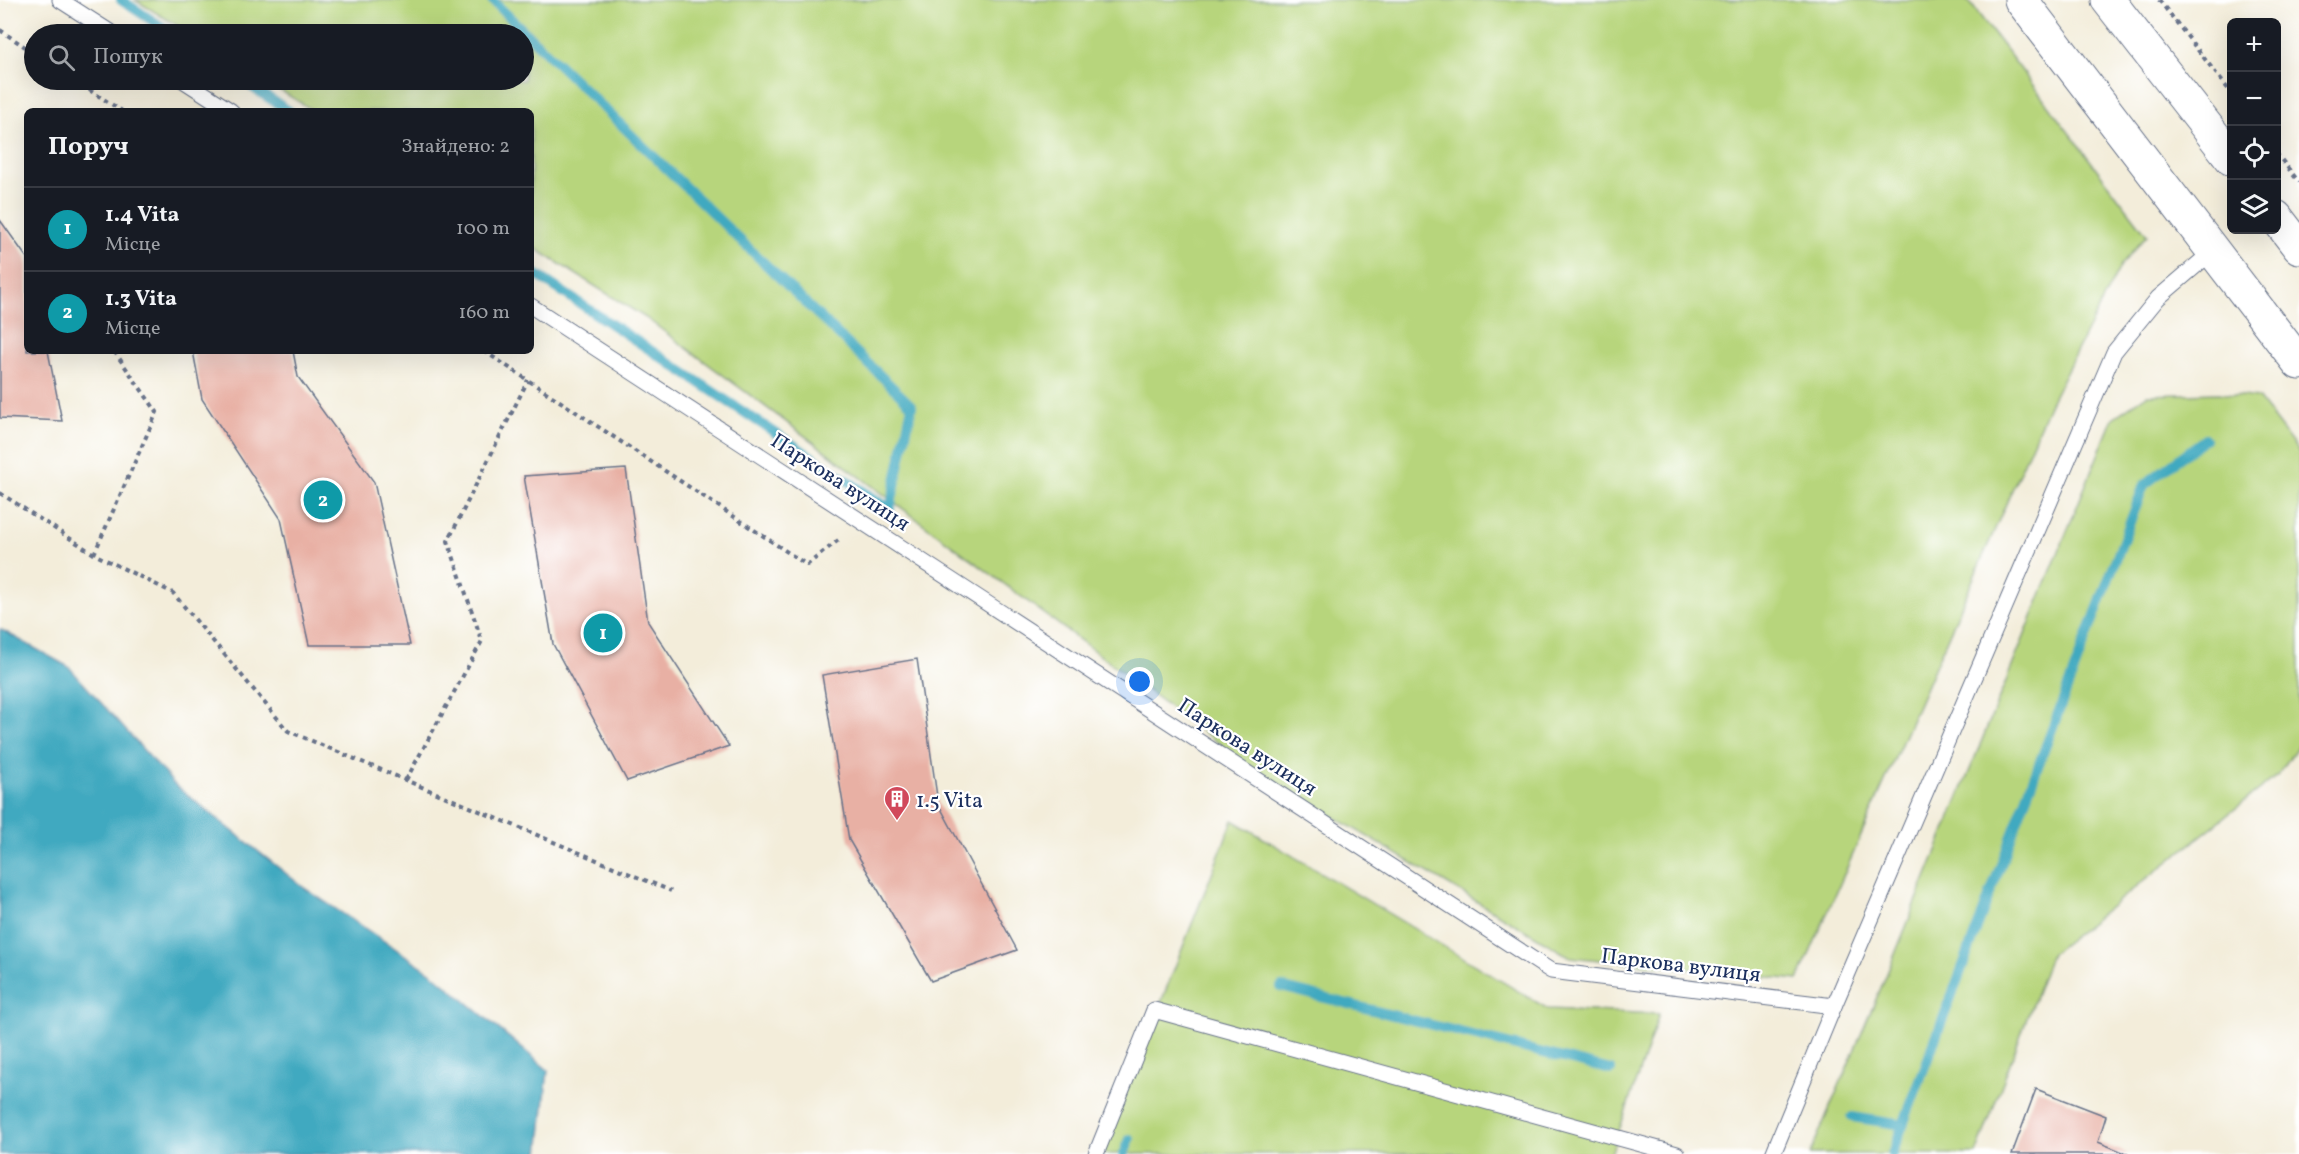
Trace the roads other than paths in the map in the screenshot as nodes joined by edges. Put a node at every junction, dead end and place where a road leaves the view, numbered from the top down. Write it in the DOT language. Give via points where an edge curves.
graph roads {
  1 [pos="60,0"];
  2 [pos="2021,0"];
  3 [pos="2108,0"];
  4 [pos="97,24"];
  5 [pos="198,90"];
  6 [pos="226,108"];
  7 [pos="2227,153"];
  8 [pos="2281,222"];
  9 [pos="2299,247"];
  10 [pos="2213,251"];
  11 [pos="534,308"];
  12 [pos="2299,363"];
  13 [pos="1834,1006"];
  14 [pos="1096,1154"];
  15 [pos="1677,1154"];
  16 [pos="1773,1154"];
  1 -- 4 [label="lane"];
  2 -- 10 [label="main road"];
  3 -- 7 [label="main road"];
  5 -- 6 [label="lane"];
  8 -- 9 [label="main road"];
  10 -- 12 [label="main road"];
  10 -- 13 [label="lane" via="2158,298 2114,352"];
  11 -- 13 [label="lane, Паркова вулиця" via="1551,970"];
  13 -- 16 [label="lane"];
  14 -- 15 [label="lane" via="1154,1010"];
}
